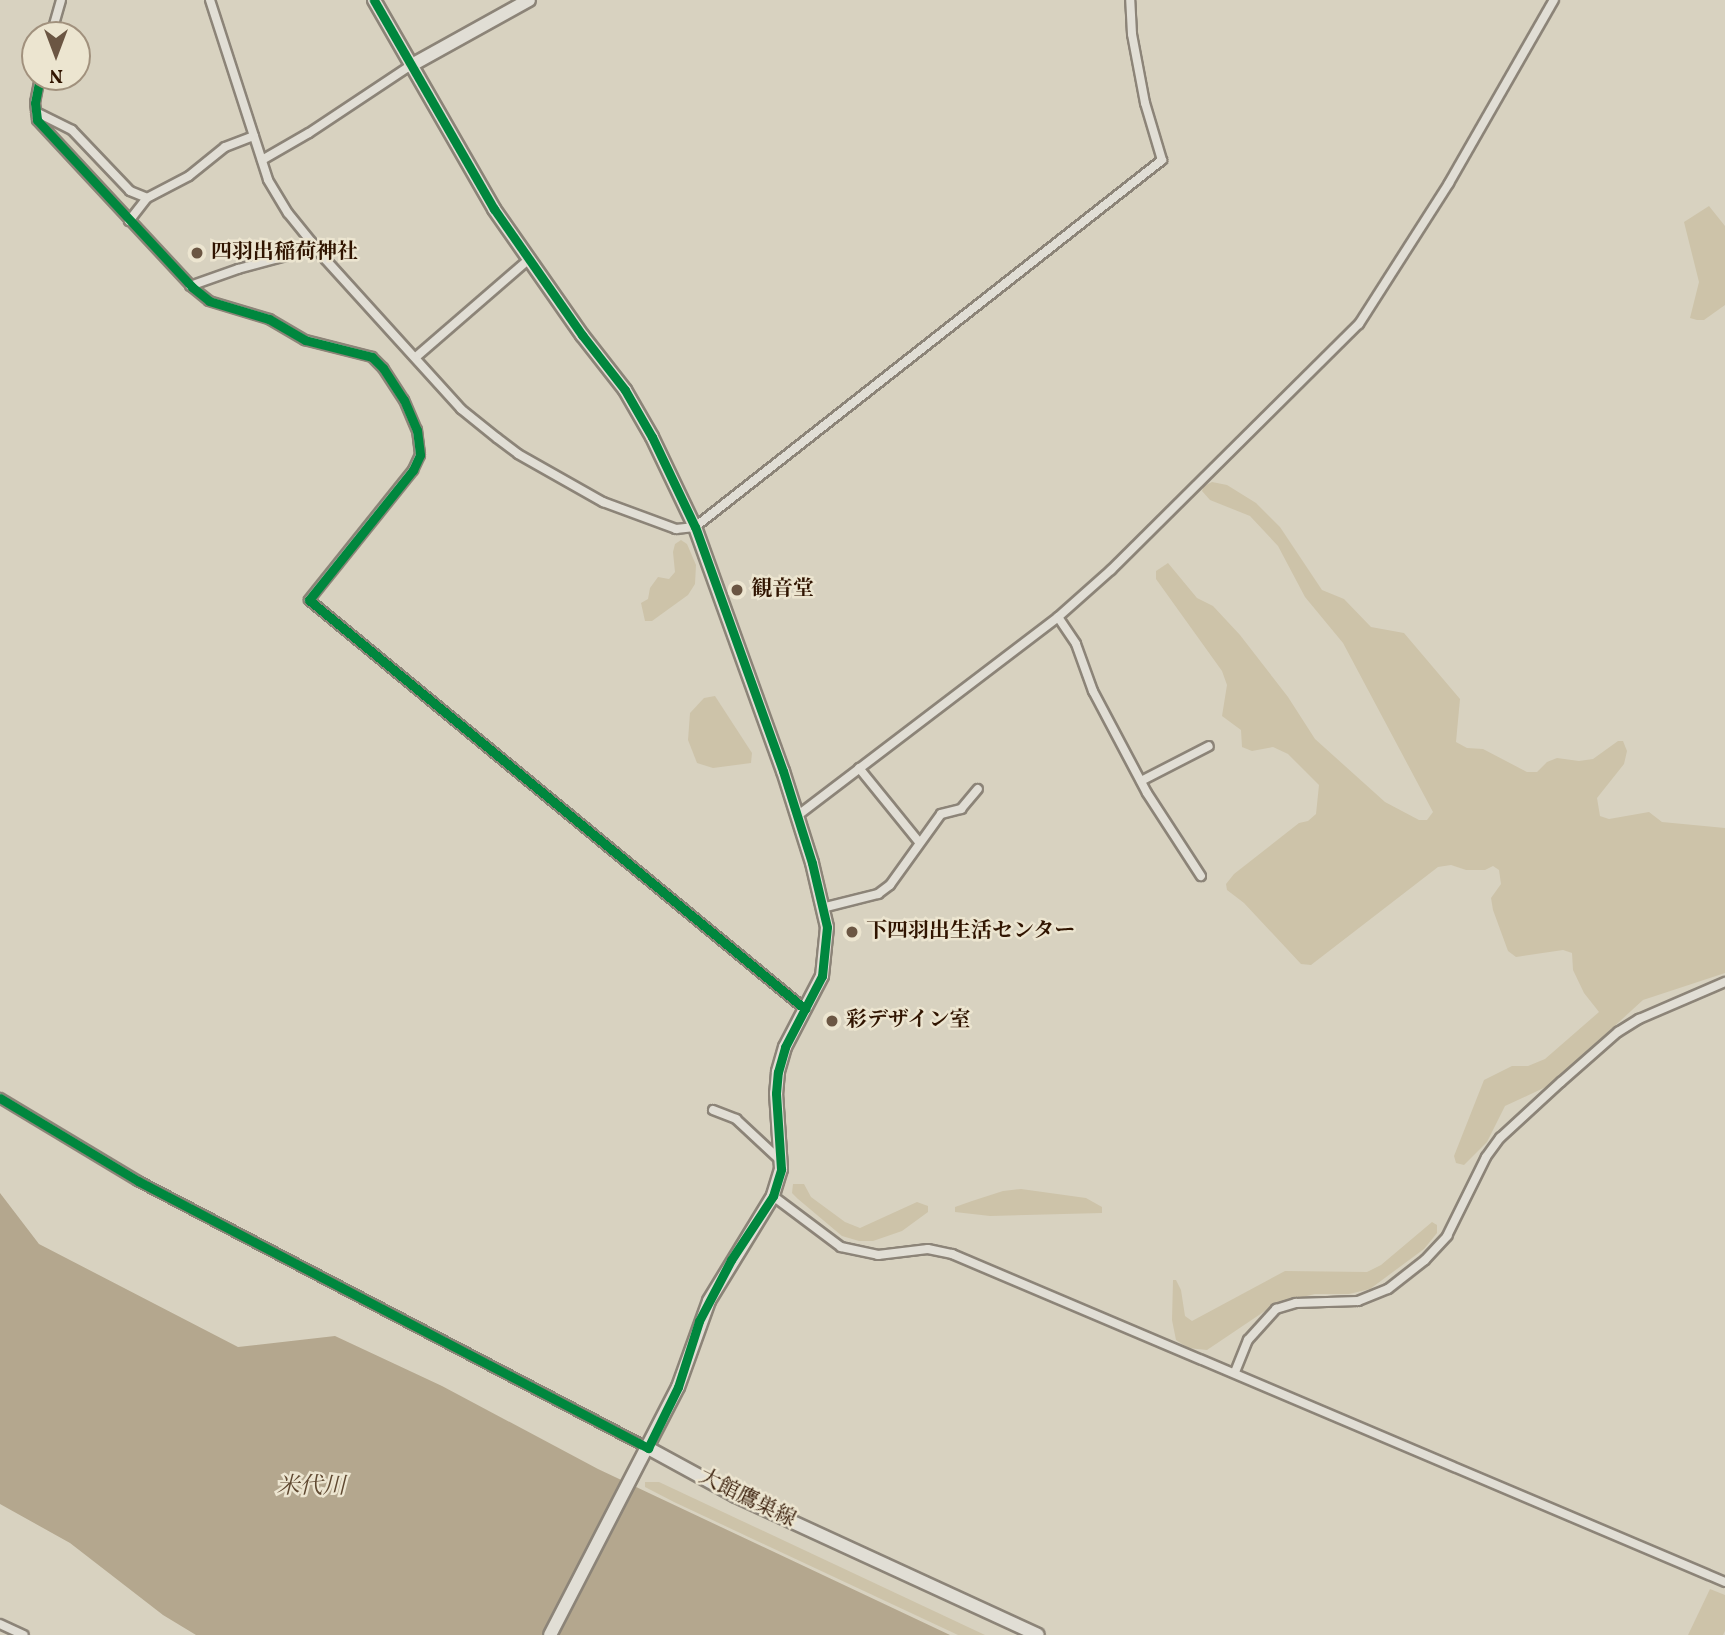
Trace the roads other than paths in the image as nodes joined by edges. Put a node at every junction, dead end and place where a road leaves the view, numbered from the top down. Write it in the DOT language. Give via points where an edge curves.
graph roads {
  1 [pos="61,0"];
  2 [pos="210,0"];
  3 [pos="374,0"];
  4 [pos="529,0"];
  5 [pos="1130,0"];
  6 [pos="1554,0"];
  7 [pos="55,21"];
  8 [pos="410,66"];
  9 [pos="38,91"];
  10 [pos="36,112"];
  11 [pos="254,136"];
  12 [pos="262,160"];
  13 [pos="147,198"];
  14 [pos="128,221"];
  15 [pos="316,248"];
  16 [pos="529,259"];
  17 [pos="190,286"];
  18 [pos="416,357"];
  19 [pos="695,527"];
  20 [pos="1058,617"];
  21 [pos="1209,746"];
  22 [pos="859,768"];
  23 [pos="1141,781"];
  24 [pos="978,789"];
  25 [pos="797,816"];
  26 [pos="919,842"];
  27 [pos="1201,876"];
  28 [pos="822,908"];
  29 [pos="1725,982"];
  30 [pos="805,1009"];
  31 [pos="0,1098"];
  32 [pos="713,1110"];
  33 [pos="781,1161"];
  34 [pos="773,1196"];
  35 [pos="1235,1373"];
  36 [pos="648,1448"];
  37 [pos="1725,1582"];
  38 [pos="0,1624"];
  39 [pos="24,1635"];
  40 [pos="550,1635"];
  41 [pos="1038,1635"];
  1 -- 7 [label="street"];
  2 -- 11 [label="street"];
  3 -- 8 [label="street"];
  4 -- 8 [label="street"];
  5 -- 19 [label="street" via="1145,103 1162,160"];
  6 -- 20 [label="street" via="1449,183 1359,324"];
  8 -- 12 [label="street"];
  8 -- 16 [label="street" via="494,209"];
  9 -- 10 [label="street"];
  10 -- 13 [label="street" via="72,130 130,191"];
  10 -- 14 [label="street" via="48,136"];
  11 -- 12 [label="street"];
  11 -- 13 [label="street" via="225,147 190,176"];
  12 -- 15 [label="street" via="268,180"];
  13 -- 14 [label="street"];
  14 -- 17 [label="street"];
  15 -- 17 [label="street"];
  15 -- 18 [label="street"];
  16 -- 18 [label="street"];
  16 -- 19 [label="street" via="625,390"];
  17 -- 30 [label="street" via="209,301 269,319 305,340 372,358 404,400 416,430 420,455 413,470 309,600"];
  18 -- 19 [label="street" via="461,409 518,454 603,502 676,529"];
  19 -- 25 [label="street"];
  20 -- 22 [label="street"];
  20 -- 23 [label="street" via="1076,644 1093,691"];
  21 -- 23 [label="street"];
  22 -- 25 [label="street"];
  22 -- 26 [label="street"];
  23 -- 27 [label="street"];
  24 -- 26 [label="street" via="961,809 940,814"];
  25 -- 28 [label="street"];
  26 -- 28 [label="street" via="890,885 878,894"];
  28 -- 30 [label="street" via="826,952 821,976"];
  29 -- 35 [label="street" via="1618,1032 1520,1119 1486,1157 1463,1209 1425,1260 1388,1289 1358,1301 1296,1303 1276,1309 1253,1333"];
  30 -- 33 [label="street" via="778,1072"];
  31 -- 36 [label="street" via="138,1181"];
  32 -- 33 [label="street" via="736,1119"];
  33 -- 34 [label="street"];
  34 -- 35 [label="street" via="841,1247 878,1255 928,1249 953,1254"];
  34 -- 36 [label="street" via="704,1311 678,1387"];
  35 -- 37 [label="street"];
  36 -- 40 [label="street"];
  36 -- 41 [label="street, 大館鷹巣線" via="736,1496"];
  38 -- 39 [label="street"];
}
